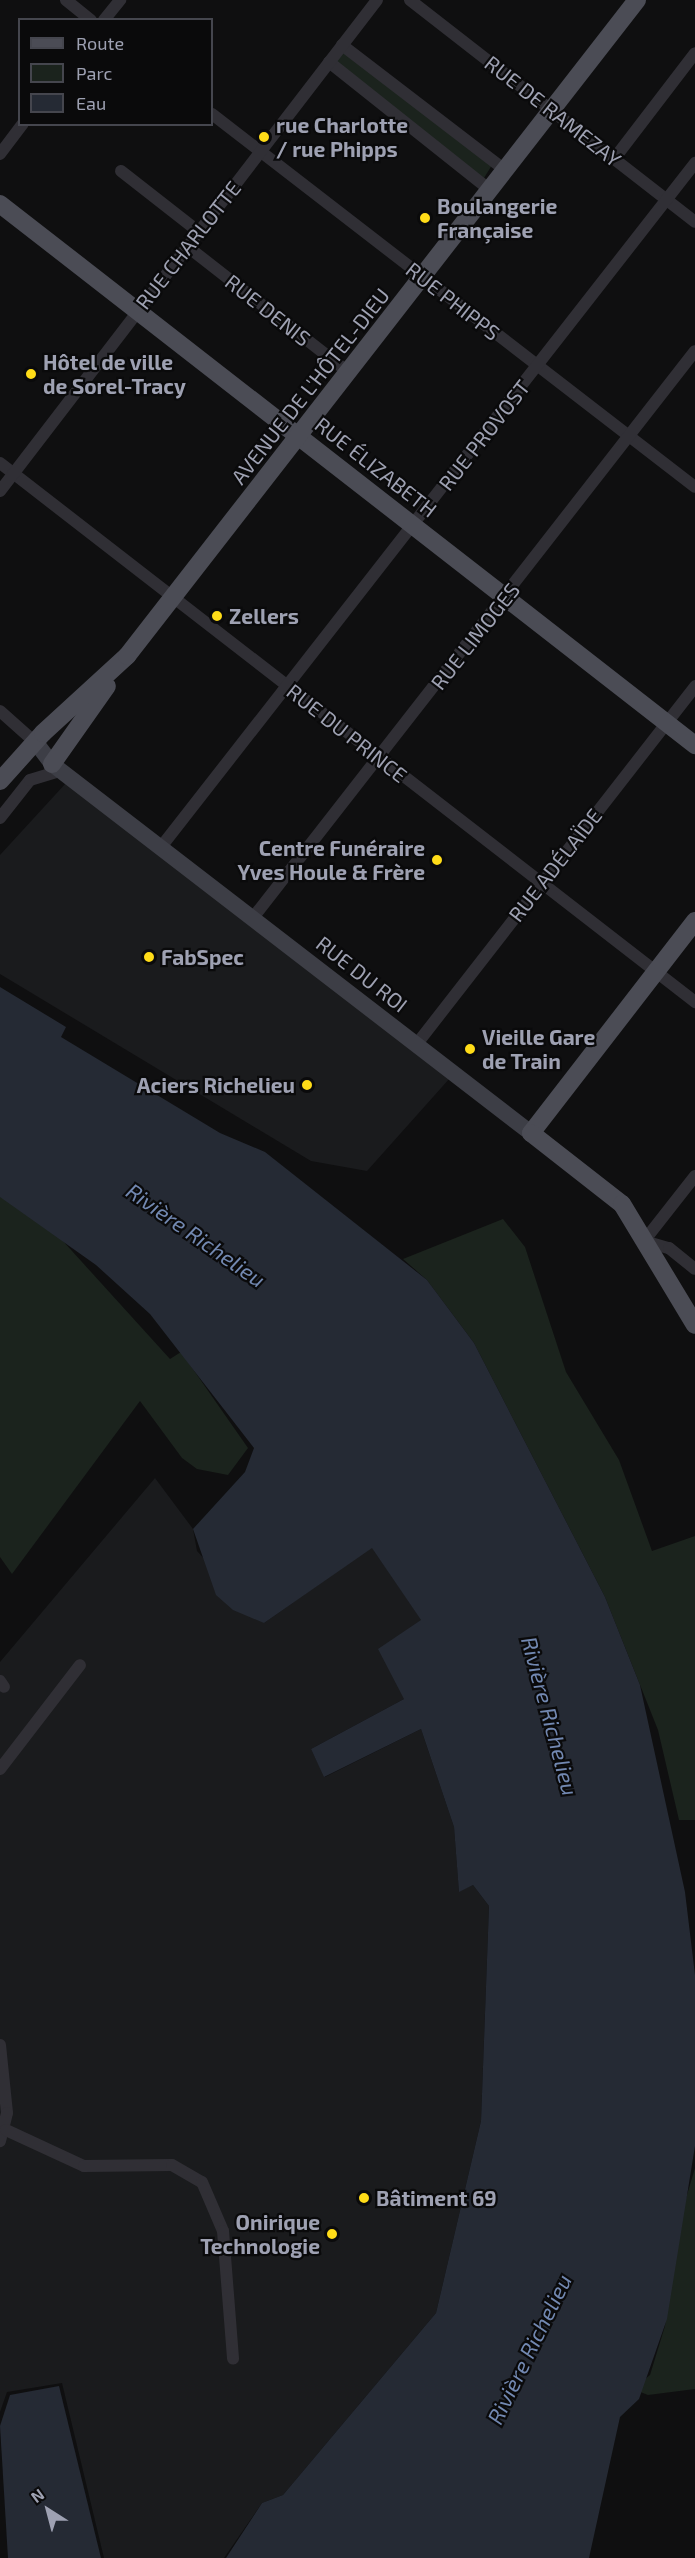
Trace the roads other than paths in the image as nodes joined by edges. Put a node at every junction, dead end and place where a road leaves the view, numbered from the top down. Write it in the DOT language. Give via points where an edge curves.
graph roads {
  1 [pos="66,0"];
  2 [pos="120,0"];
  3 [pos="377,0"];
  4 [pos="410,0"];
  5 [pos="637,0"];
  6 [pos="88,18"];
  7 [pos="106,18"];
  8 [pos="342,45"];
  9 [pos="695,53"];
  10 [pos="329,62"];
  11 [pos="552,110"];
  12 [pos="213,115"];
  13 [pos="21,126"];
  14 [pos="260,152"];
  15 [pos="0,154"];
  16 [pos="614,159"];
  17 [pos="695,163"];
  18 [pos="505,170"];
  19 [pos="121,171"];
  20 [pos="490,190"];
  21 [pos="667,200"];
  22 [pos="0,204"];
  23 [pos="695,222"];
  24 [pos="200,232"];
  25 [pos="188,247"];
  26 [pos="423,277"];
  27 [pos="138,311"];
  28 [pos="695,351"];
  29 [pos="538,366"];
  30 [pos="349,374"];
  31 [pos="629,436"];
  32 [pos="300,437"];
  33 [pos="0,463"];
  34 [pos="14,473"];
  35 [pos="695,487"];
  36 [pos="0,491"];
  37 [pos="415,525"];
  38 [pos="505,597"];
  39 [pos="172,598"];
  40 [pos="114,668"];
  41 [pos="695,686"];
  42 [pos="289,687"];
  43 [pos="0,711"];
  44 [pos="667,723"];
  45 [pos="37,744"];
  46 [pos="695,745"];
  47 [pos="380,758"];
  48 [pos="56,767"];
  49 [pos="0,781"];
  50 [pos="0,818"];
  51 [pos="161,848"];
  52 [pos="540,885"];
  53 [pos="252,919"];
  54 [pos="695,921"];
  55 [pos="656,971"];
  56 [pos="695,1002"];
  57 [pos="416,1045"];
  58 [pos="531,1133"];
  59 [pos="695,1176"];
  60 [pos="644,1241"];
  61 [pos="695,1269"];
  62 [pos="695,1325"];
  63 [pos="80,1665"];
  64 [pos="0,1769"];
  65 [pos="0,2045"];
  66 [pos="3,2136"];
  67 [pos="233,2359"];
  1 -- 6 [label="street"];
  2 -- 7 [label="street"];
  3 -- 8 [label="street, RUE CHARLOTTE"];
  4 -- 11 [label="street, RUE DE RAMEZAY"];
  5 -- 11 [label="main road, AVENUE DE L'HÔTEL-DIEU"];
  8 -- 10 [label="street, RUE CHARLOTTE"];
  8 -- 18 [label="street"];
  9 -- 16 [label="street"];
  10 -- 14 [label="street, RUE CHARLOTTE"];
  10 -- 20 [label="street"];
  11 -- 16 [label="street, RUE DE RAMEZAY"];
  11 -- 18 [label="main road, AVENUE DE L'HÔTEL-DIEU"];
  12 -- 14 [label="street, RUE PHIPPS"];
  13 -- 15 [label="street"];
  14 -- 24 [label="street, RUE CHARLOTTE"];
  14 -- 26 [label="street, RUE PHIPPS"];
  16 -- 21 [label="street, RUE DE RAMEZAY"];
  17 -- 21 [label="street, RUE PROVOST"];
  18 -- 20 [label="main road, AVENUE DE L'HÔTEL-DIEU"];
  19 -- 24 [label="street"];
  20 -- 26 [label="main road, AVENUE DE L'HÔTEL-DIEU"];
  21 -- 23 [label="street, RUE DE RAMEZAY"];
  21 -- 29 [label="street, RUE PROVOST"];
  22 -- 27 [label="main road, RUE ÉLIZABETH"];
  24 -- 25 [label="street, RUE CHARLOTTE"];
  25 -- 27 [label="street, RUE CHARLOTTE"];
  25 -- 30 [label="street, RUE DENIS"];
  26 -- 29 [label="street, RUE PHIPPS"];
  26 -- 30 [label="main road, AVENUE DE L'HÔTEL-DIEU"];
  27 -- 32 [label="main road, RUE ÉLIZABETH"];
  27 -- 34 [label="street, RUE CHARLOTTE"];
  28 -- 31 [label="street, RUE LIMOGES"];
  29 -- 31 [label="street, RUE PHIPPS"];
  29 -- 37 [label="street, RUE PROVOST"];
  30 -- 32 [label="main road, AVENUE DE L'HÔTEL-DIEU"];
  31 -- 35 [label="street, RUE PHIPPS"];
  31 -- 38 [label="street, RUE LIMOGES"];
  32 -- 37 [label="main road, RUE ÉLIZABETH"];
  32 -- 39 [label="main road, AVENUE DE L'HÔTEL-DIEU"];
  33 -- 34 [label="street, RUE DU PRINCE"];
  34 -- 36 [label="street, RUE CHARLOTTE"];
  34 -- 39 [label="street, RUE DU PRINCE"];
  37 -- 38 [label="main road, RUE ÉLIZABETH"];
  37 -- 42 [label="street, RUE PROVOST"];
  38 -- 44 [label="main road, RUE ÉLIZABETH"];
  38 -- 47 [label="street, RUE LIMOGES"];
  39 -- 40 [label="main road, AVENUE DE L'HÔTEL-DIEU"];
  39 -- 42 [label="street, RUE DU PRINCE"];
  40 -- 45 [label="main road, AVENUE DE L'HÔTEL-DIEU"];
  40 -- 48 [label="main road"];
  41 -- 44 [label="street, RUE ADÉLAÏDE"];
  42 -- 47 [label="street, RUE DU PRINCE"];
  42 -- 51 [label="street, RUE PROVOST"];
  43 -- 45 [label="street, RUE DU ROI"];
  44 -- 46 [label="main road, RUE ÉLIZABETH"];
  44 -- 52 [label="street, RUE ADÉLAÏDE"];
  45 -- 48 [label="main road, RUE DU ROI"];
  45 -- 49 [label="main road, AVENUE DE L'HÔTEL-DIEU"];
  47 -- 52 [label="street, RUE DU PRINCE"];
  47 -- 53 [label="street, RUE LIMOGES"];
  48 -- 50 [label="street" via="30,780"];
  48 -- 51 [label="main road, RUE DU ROI"];
  51 -- 53 [label="main road, RUE DU ROI"];
  52 -- 55 [label="street, RUE DU PRINCE"];
  52 -- 57 [label="street, RUE ADÉLAÏDE"];
  53 -- 57 [label="main road, RUE DU ROI"];
  54 -- 55 [label="main road"];
  55 -- 56 [label="street, RUE DU PRINCE"];
  55 -- 58 [label="main road"];
  57 -- 58 [label="main road, RUE DU ROI"];
  58 -- 60 [label="main road, RUE DU ROI" via="622,1204"];
  59 -- 60 [label="street"];
  60 -- 61 [label="street" via="669,1248"];
  60 -- 62 [label="main road, RUE DU ROI"];
  63 -- 64 [label="street"];
  65 -- 66 [label="street"];
  66 -- 67 [label="street" via="84,2166 172,2165 202,2182 223,2231"];
}
